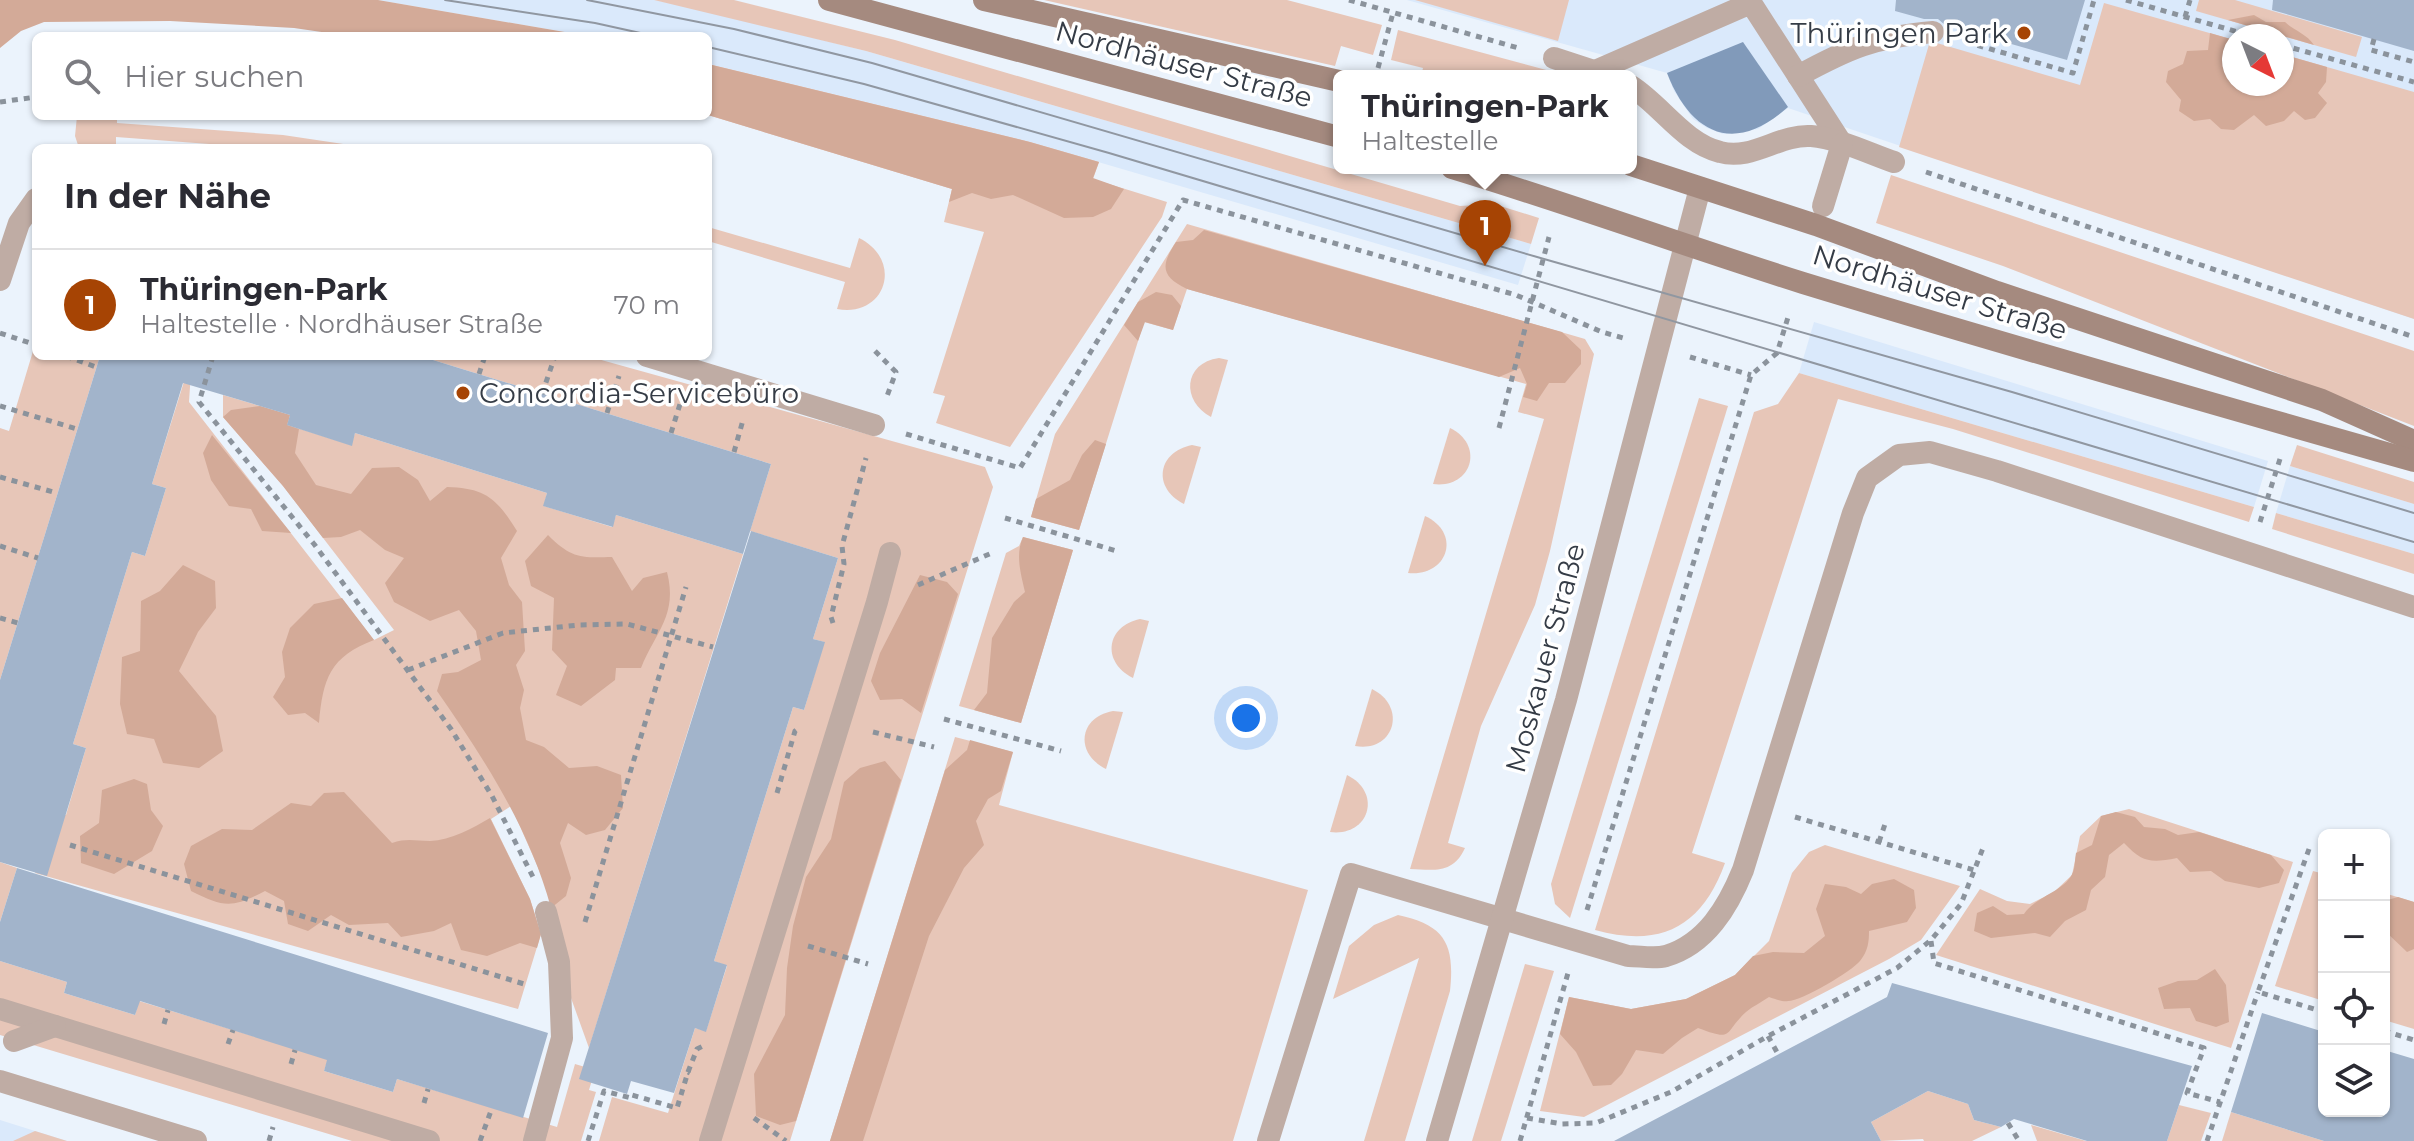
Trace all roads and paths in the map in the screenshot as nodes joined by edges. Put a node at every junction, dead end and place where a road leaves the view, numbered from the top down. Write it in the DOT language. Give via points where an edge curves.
graph roads {
  1 [pos="829,0"];
  2 [pos="984,0"];
  3 [pos="1349,0"];
  4 [pos="2094,0"];
  5 [pos="2126,0"];
  6 [pos="2190,0"];
  7 [pos="1393,13"];
  8 [pos="2185,17"];
  9 [pos="2222,27"];
  10 [pos="1933,32"];
  11 [pos="2374,39"];
  12 [pos="2294,48"];
  13 [pos="1554,58"];
  14 [pos="2414,62"];
  15 [pos="1378,68"];
  16 [pos="1588,70"];
  17 [pos="1608,70"];
  18 [pos="1798,76"];
  19 [pos="1333,80"];
  20 [pos="2414,82"];
  21 [pos="1637,90"];
  22 [pos="32,98"];
  23 [pos="0,102"];
  24 [pos="1333,135"];
  25 [pos="1842,144"];
  26 [pos="1894,162"];
  27 [pos="1637,167"];
  28 [pos="1471,174"];
  29 [pos="1700,188"];
  30 [pos="32,205"];
  31 [pos="1823,206"];
  32 [pos="1549,237"];
  33 [pos="1686,243"];
  34 [pos="0,280"];
  35 [pos="1533,301"];
  36 [pos="1792,305"];
  37 [pos="0,333"];
  38 [pos="2414,337"];
  39 [pos="32,344"];
  40 [pos="875,351"];
  41 [pos="77,360"];
  42 [pos="212,360"];
  43 [pos="484,360"];
  44 [pos="554,360"];
  45 [pos="660,360"];
  46 [pos="96,367"];
  47 [pos="621,370"];
  48 [pos="479,374"];
  49 [pos="542,394"];
  50 [pos="0,406"];
  51 [pos="607,413"];
  52 [pos="874,425"];
  53 [pos="1499,428"];
  54 [pos="77,429"];
  55 [pos="2414,441"];
  56 [pos="2271,452"];
  57 [pos="2414,461"];
  58 [pos="0,477"];
  59 [pos="57,493"];
  60 [pos="1005,518"];
  61 [pos="0,546"];
  62 [pos="1120,552"];
  63 [pos="890,553"];
  64 [pos="2250,555"];
  65 [pos="38,558"];
  66 [pos="686,587"];
  67 [pos="2414,607"];
  68 [pos="0,618"];
  69 [pos="18,623"];
  70 [pos="671,637"];
  71 [pos="713,647"];
  72 [pos="408,670"];
  73 [pos="944,719"];
  74 [pos="1061,751"];
  75 [pos="1762,807"];
  76 [pos="1886,821"];
  77 [pos="1879,842"];
  78 [pos="70,845"];
  79 [pos="1983,848"];
  80 [pos="2309,849"];
  81 [pos="1974,870"];
  82 [pos="546,912"];
  83 [pos="1501,920"];
  84 [pos="772,935"];
  85 [pos="581,936"];
  86 [pos="1931,940"];
  87 [pos="1577,941"];
  88 [pos="868,964"];
  89 [pos="2258,992"];
  90 [pos="563,996"];
  91 [pos="0,1009"];
  92 [pos="2318,1010"];
  93 [pos="55,1026"];
  94 [pos="2390,1033"];
  95 [pos="1768,1036"];
  96 [pos="2414,1040"];
  97 [pos="14,1041"];
  98 [pos="1778,1054"];
  99 [pos="0,1081"];
  100 [pos="724,1096"];
  101 [pos="2220,1102"];
  102 [pos="492,1108"];
  103 [pos="1527,1118"];
  104 [pos="2008,1123"];
  105 [pos="196,1141"];
  106 [pos="429,1141"];
  107 [pos="480,1141"];
  108 [pos="534,1141"];
  109 [pos="588,1141"];
  110 [pos="710,1141"];
  111 [pos="1268,1141"];
  112 [pos="1437,1141"];
  113 [pos="1520,1141"];
  114 [pos="2019,1141"];
  115 [pos="2207,1141"];
  1 -- 24 [label="main road, Nordhäuser Straße"];
  2 -- 19 [label="main road, Nordhäuser Straße"];
  3 -- 7 [label="path"];
  4 -- 10 [label="path" via="2073,73"];
  5 -- 8 [label="path"];
  6 -- 8 [label="path"];
  7 -- 13 [label="path"];
  7 -- 15 [label="path"];
  8 -- 9 [label="path"];
  10 -- 18 [label="street" via="1891,36 1842,52"];
  11 -- 14 [label="path" via="2371,50"];
  12 -- 20 [label="path"];
  13 -- 16 [label="street"];
  17 -- 18 [label="street" via="1751,3"];
  18 -- 25 [label="street"];
  21 -- 25 [label="street" via="1687,135 1722,153 1742,154 1810,136"];
  22 -- 23 [label="path"];
  25 -- 26 [label="street"];
  25 -- 31 [label="street"];
  26 -- 38 [label="path"];
  27 -- 29 [label="main road, Nordhäuser Straße"];
  28 -- 33 [label="main road, Nordhäuser Straße"];
  29 -- 33 [label="street, Moskauer Straße"];
  29 -- 55 [label="main road, Nordhäuser Straße" via="2322,400"];
  30 -- 34 [label="street" via="19,223"];
  32 -- 35 [label="path"];
  33 -- 57 [label="main road, Nordhäuser Straße" via="1995,341"];
  33 -- 83 [label="street, Moskauer Straße" via="1570,685"];
  35 -- 52 [label="path" via="1183,200 1020,468"];
  35 -- 53 [label="path"];
  36 -- 87 [label="path" via="1777,353 1751,375"];
  37 -- 39 [label="path"];
  40 -- 52 [label="path" via="896,372"];
  41 -- 46 [label="path"];
  42 -- 72 [label="path" via="199,402"];
  43 -- 48 [label="path"];
  44 -- 49 [label="path"];
  45 -- 52 [label="street"];
  47 -- 51 [label="path"];
  50 -- 54 [label="path"];
  56 -- 64 [label="path" via="2282,456"];
  58 -- 59 [label="path"];
  60 -- 62 [label="path"];
  61 -- 65 [label="path"];
  63 -- 84 [label="street"];
  64 -- 67 [label="street"];
  64 -- 75 [label="street" via="1997,471 1930,452 1899,455 1867,478 1853,513"];
  66 -- 70 [label="path"];
  68 -- 69 [label="path"];
  70 -- 71 [label="path"];
  70 -- 72 [label="path" via="627,624 503,633"];
  70 -- 85 [label="path"];
  72 -- 82 [label="path" via="492,796"];
  73 -- 74 [label="path"];
  75 -- 77 [label="path"];
  75 -- 87 [label="street" via="1732,897 1714,924 1690,945 1663,957 1628,956"];
  76 -- 77 [label="path"];
  77 -- 81 [label="path"];
  78 -- 90 [label="path"];
  79 -- 81 [label="path"];
  80 -- 89 [label="path"];
  81 -- 86 [label="path" via="1961,904"];
  82 -- 90 [label="street"];
  83 -- 87 [label="street"];
  83 -- 111 [label="street" via="1351,874"];
  83 -- 112 [label="street, Moskauer Straße"];
  84 -- 88 [label="path"];
  84 -- 100 [label="street"];
  86 -- 95 [label="path" via="1897,968"];
  86 -- 101 [label="path" via="1934,963 2204,1048 2187,1093"];
  87 -- 103 [label="path"];
  89 -- 92 [label="path"];
  89 -- 101 [label="path"];
  90 -- 108 [label="street" via="562,1038"];
  91 -- 93 [label="street"];
  93 -- 97 [label="street"];
  93 -- 106 [label="street"];
  94 -- 96 [label="path"];
  95 -- 98 [label="path"];
  95 -- 103 [label="path" via="1671,1092 1596,1123"];
  99 -- 105 [label="street"];
  100 -- 109 [label="path" via="688,1072 677,1108 604,1091"];
  100 -- 110 [label="street"];
  101 -- 115 [label="path"];
  102 -- 107 [label="path"];
  103 -- 113 [label="path"];
  104 -- 114 [label="path"];
}
